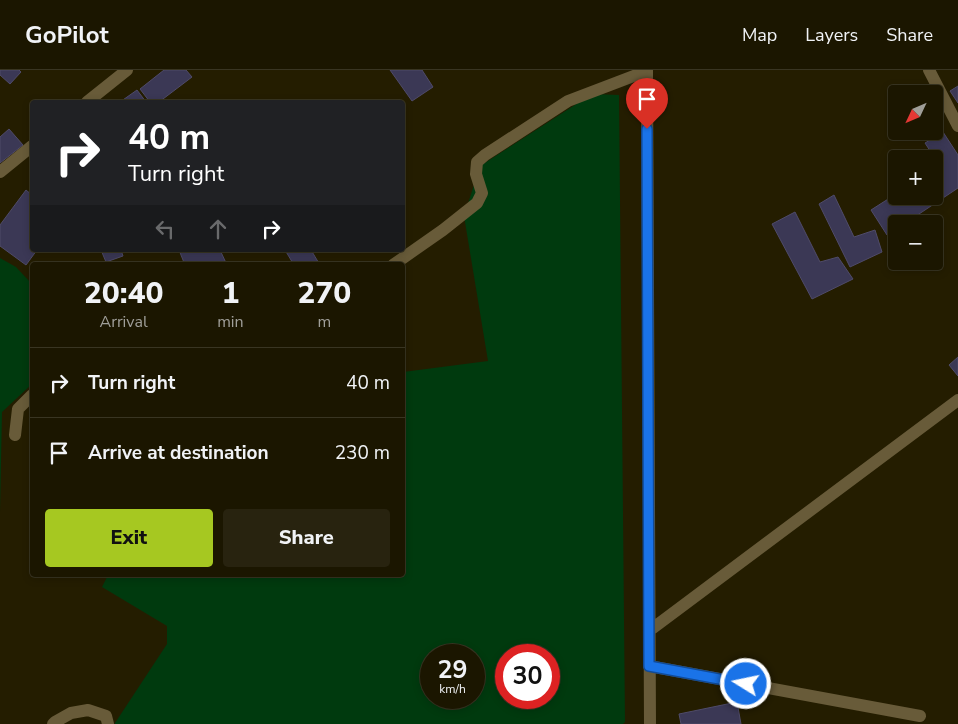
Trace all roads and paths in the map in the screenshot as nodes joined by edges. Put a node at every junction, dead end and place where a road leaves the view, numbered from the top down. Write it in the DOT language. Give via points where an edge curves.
graph roads {
  1 [pos="647,70"];
  2 [pos="929,70"];
  3 [pos="125,71"];
  4 [pos="89,100"];
  5 [pos="958,126"];
  6 [pos="30,148"];
  7 [pos="0,172"];
  8 [pos="397,262"];
  9 [pos="30,397"];
  10 [pos="958,400"];
  11 [pos="14,435"];
  12 [pos="649,631"];
  13 [pos="649,666"];
  14 [pos="920,716"];
  15 [pos="53,724"];
  16 [pos="108,724"];
  17 [pos="650,724"];
  1 -- 8 [label="street" via="568,101 485,155 477,162 476,174 482,193 476,203"];
  1 -- 12 [label="street"];
  2 -- 5 [label="street"];
  3 -- 4 [label="street"];
  6 -- 7 [label="street"];
  9 -- 11 [label="street" via="18,409"];
  10 -- 12 [label="street"];
  12 -- 13 [label="street"];
  13 -- 14 [label="street"];
  13 -- 17 [label="street"];
  15 -- 16 [label="street" via="71,713 88,710 106,716"];
}
